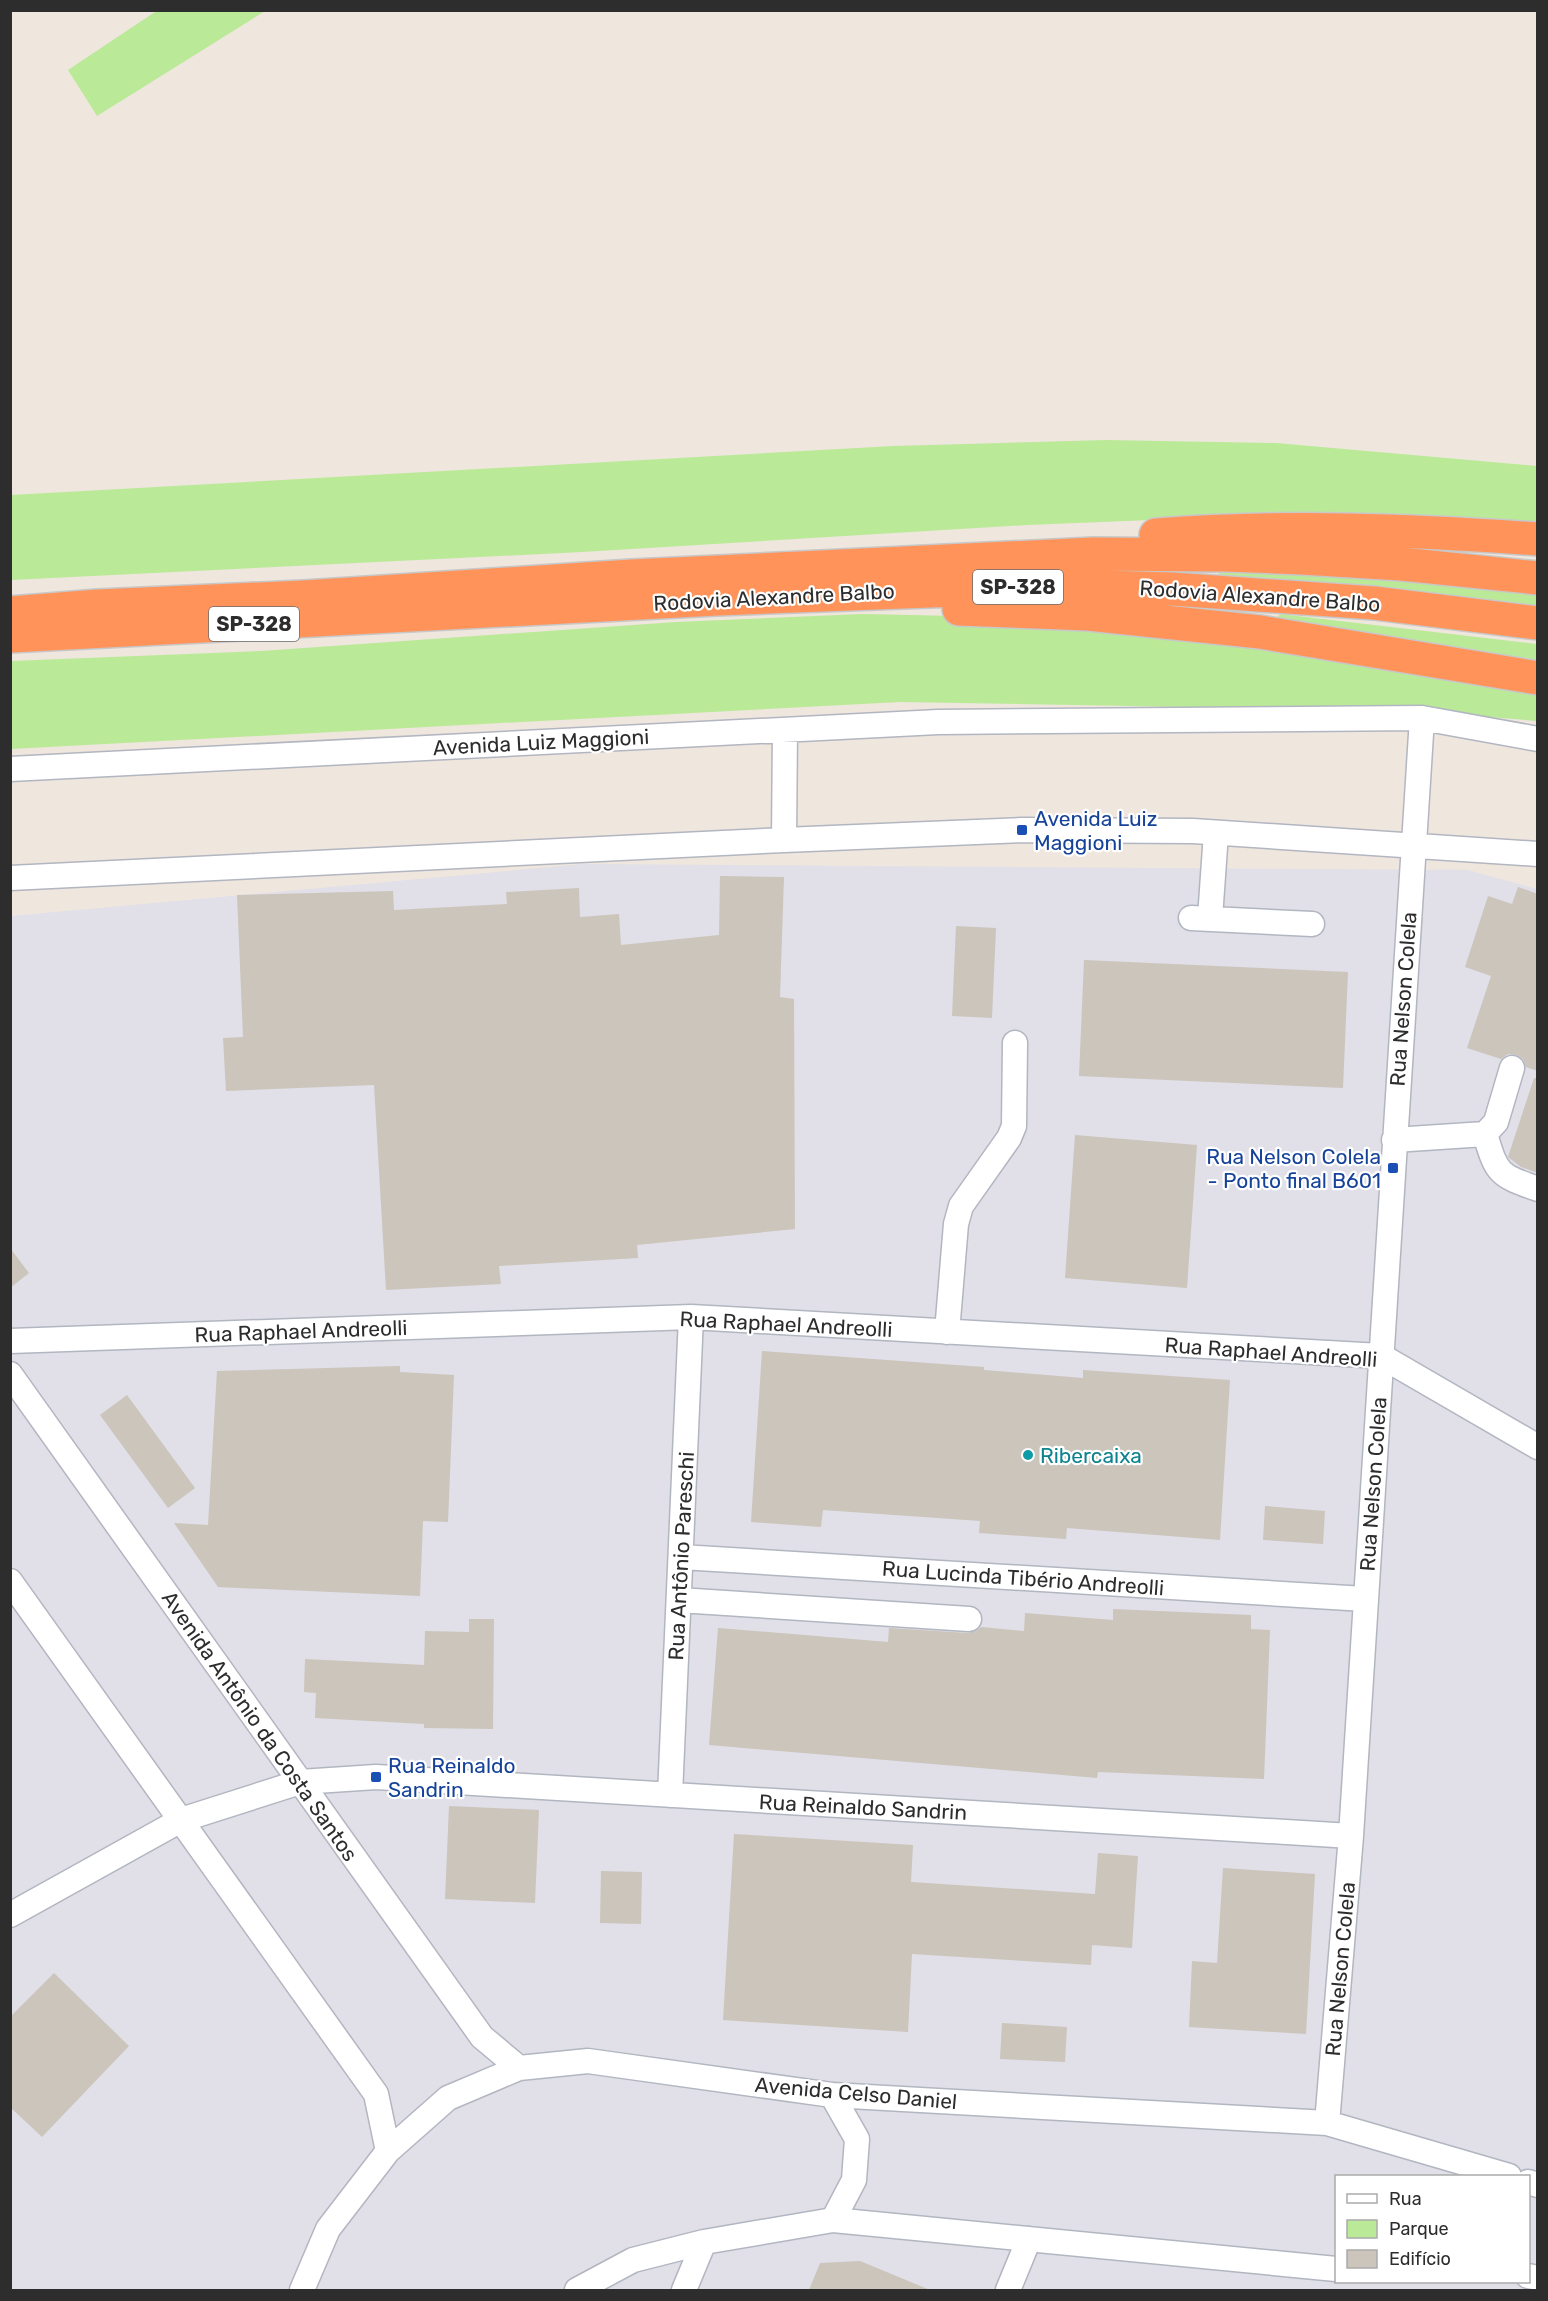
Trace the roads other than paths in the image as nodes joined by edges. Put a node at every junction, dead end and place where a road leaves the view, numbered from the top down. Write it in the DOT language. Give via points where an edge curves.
graph roads {
  1 [pos="1538,539"];
  2 [pos="816,566"];
  3 [pos="1538,578"];
  4 [pos="717,599"];
  5 [pos="10,602"];
  6 [pos="98,606"];
  7 [pos="497,611"];
  8 [pos="10,613"];
  9 [pos="1538,623"];
  10 [pos="10,636"];
  11 [pos="10,655"];
  12 [pos="1538,678"];
  13 [pos="1422,718"];
  14 [pos="785,730"];
  15 [pos="1538,739"];
  16 [pos="10,769"];
  17 [pos="1216,833"];
  18 [pos="784,840"];
  19 [pos="1413,845"];
  20 [pos="1538,854"];
  21 [pos="10,878"];
  22 [pos="1312,924"];
  23 [pos="1016,1043"];
  24 [pos="1512,1068"];
  25 [pos="1485,1134"];
  26 [pos="1394,1140"];
  27 [pos="1538,1189"];
  28 [pos="692,1317"];
  29 [pos="947,1332"];
  30 [pos="10,1341"];
  31 [pos="1381,1356"];
  32 [pos="10,1374"];
  33 [pos="1538,1447"];
  34 [pos="681,1557"];
  35 [pos="10,1581"];
  36 [pos="1365,1599"];
  37 [pos="679,1600"];
  38 [pos="969,1619"];
  39 [pos="300,1782"];
  40 [pos="670,1795"];
  41 [pos="181,1820"];
  42 [pos="1351,1836"];
  43 [pos="10,1916"];
  44 [pos="519,2068"];
  45 [pos="832,2095"];
  46 [pos="1328,2123"];
  47 [pos="387,2151"];
  48 [pos="1506,2175"];
  49 [pos="833,2220"];
  50 [pos="1029,2239"];
  51 [pos="704,2242"];
  52 [pos="1335,2269"];
  53 [pos="302,2290"];
  54 [pos="577,2290"];
  55 [pos="684,2290"];
  56 [pos="1008,2290"];
  1 -- 2 [label="highway" via="1369,529 1199,531"];
  2 -- 3 [label="highway, Rodovia Alexandre Balbo / SP-328" via="1093,554 1225,555 1401,564"];
  2 -- 6 [label="highway, Rodovia Alexandre Balbo / SP-328"];
  4 -- 7 [label="highway, Rodovia Alexandre Balbo / SP-328"];
  4 -- 9 [label="highway, Rodovia Alexandre Balbo / SP-328" via="1067,586 1172,589 1374,603"];
  4 -- 12 [label="highway" via="1088,614 1260,632"];
  5 -- 6 [label="highway"];
  6 -- 8 [label="highway, Rodovia Alexandre Balbo / SP-328"];
  7 -- 10 [label="highway, Rodovia Alexandre Balbo / SP-328"];
  7 -- 11 [label="highway" via="316,632"];
  13 -- 14 [label="street, Avenida Luiz Maggioni" via="938,722"];
  13 -- 15 [label="street, Avenida Luiz Maggioni"];
  13 -- 19 [label="street, Rua Nelson Colela"];
  14 -- 16 [label="street, Avenida Luiz Maggioni"];
  14 -- 18 [label="street"];
  17 -- 18 [label="street" via="1022,830"];
  17 -- 19 [label="street"];
  17 -- 22 [label="street" via="1200,918"];
  18 -- 21 [label="street"];
  19 -- 20 [label="street"];
  19 -- 26 [label="street, Rua Nelson Colela"];
  23 -- 29 [label="street" via="1014,1126 961,1206"];
  24 -- 25 [label="street" via="1496,1122"];
  25 -- 26 [label="street"];
  25 -- 27 [label="street" via="1492,1159 1506,1178"];
  26 -- 31 [label="street, Rua Nelson Colela"];
  28 -- 29 [label="street, Rua Raphael Andreolli"];
  28 -- 30 [label="street, Rua Raphael Andreolli"];
  28 -- 34 [label="street, Rua Antônio Pareschi"];
  29 -- 31 [label="street, Rua Raphael Andreolli"];
  31 -- 33 [label="street, Rua Raphael Andreolli"];
  31 -- 36 [label="street, Rua Nelson Colela"];
  32 -- 39 [label="street, Avenida Antônio da Costa Santos"];
  34 -- 36 [label="street, Rua Lucinda Tibério Andreolli"];
  34 -- 37 [label="street, Rua Antônio Pareschi"];
  35 -- 41 [label="street"];
  36 -- 42 [label="street, Rua Nelson Colela"];
  37 -- 38 [label="street"];
  37 -- 40 [label="street, Rua Antônio Pareschi"];
  39 -- 40 [label="street, Rua Reinaldo Sandrin" via="375,1777"];
  39 -- 41 [label="street, Rua Reinaldo Sandrin"];
  39 -- 44 [label="street, Avenida Antônio da Costa Santos" via="482,2037"];
  40 -- 42 [label="street, Rua Reinaldo Sandrin"];
  41 -- 43 [label="street, Rua Reinaldo Sandrin"];
  41 -- 47 [label="street" via="376,2094"];
  42 -- 46 [label="street, Rua Nelson Colela"];
  44 -- 45 [label="street, Avenida Celso Daniel" via="588,2061"];
  44 -- 47 [label="street, Avenida Celso Daniel" via="448,2098"];
  45 -- 46 [label="street, Avenida Celso Daniel"];
  45 -- 49 [label="street" via="857,2139 854,2180"];
  46 -- 48 [label="street, Avenida Celso Daniel"];
  47 -- 53 [label="street, Avenida Celso Daniel" via="328,2229"];
  49 -- 50 [label="street"];
  49 -- 51 [label="street"];
  50 -- 52 [label="street"];
  50 -- 56 [label="street"];
  51 -- 54 [label="street" via="633,2260"];
  51 -- 55 [label="street"];
}
